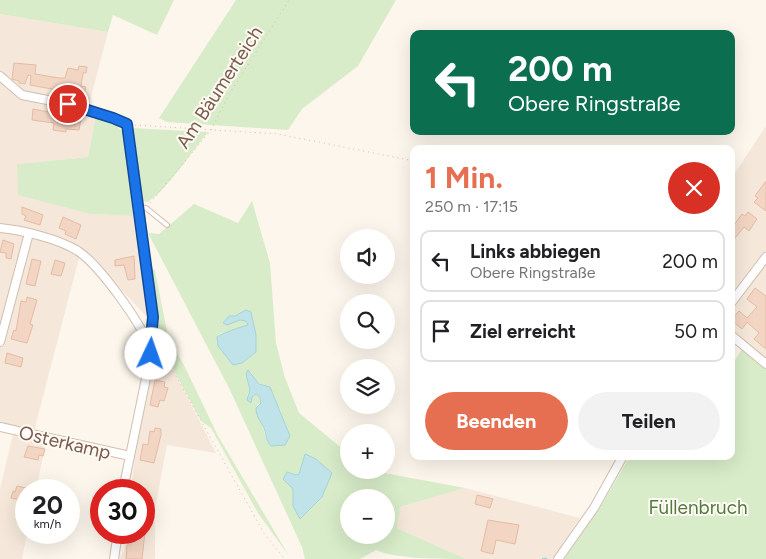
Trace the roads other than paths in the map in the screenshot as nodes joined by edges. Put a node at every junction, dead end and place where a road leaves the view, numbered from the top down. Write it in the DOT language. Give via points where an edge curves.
graph roads {
  1 [pos="0,76"];
  2 [pos="142,207"];
  3 [pos="167,225"];
  4 [pos="0,228"];
  5 [pos="29,233"];
  6 [pos="766,256"];
  7 [pos="735,297"];
  8 [pos="735,339"];
  9 [pos="0,342"];
  10 [pos="150,348"];
  11 [pos="766,364"];
  12 [pos="0,427"];
  13 [pos="130,456"];
  14 [pos="621,460"];
  15 [pos="125,479"];
  16 [pos="116,544"];
  17 [pos="114,559"];
  18 [pos="558,559"];
  1 -- 2 [label="street" via="22,95 83,107 127,124"];
  2 -- 3 [label="lane"];
  2 -- 10 [label="street" via="153,317"];
  4 -- 5 [label="street"];
  5 -- 9 [label="street"];
  5 -- 10 [label="street" via="88,258 133,315"];
  6 -- 7 [label="street"];
  8 -- 11 [label="street"];
  10 -- 13 [label="street"];
  12 -- 13 [label="street, Osterkamp"];
  13 -- 15 [label="street"];
  14 -- 18 [label="street" via="594,508"];
  16 -- 17 [label="street"];
}
